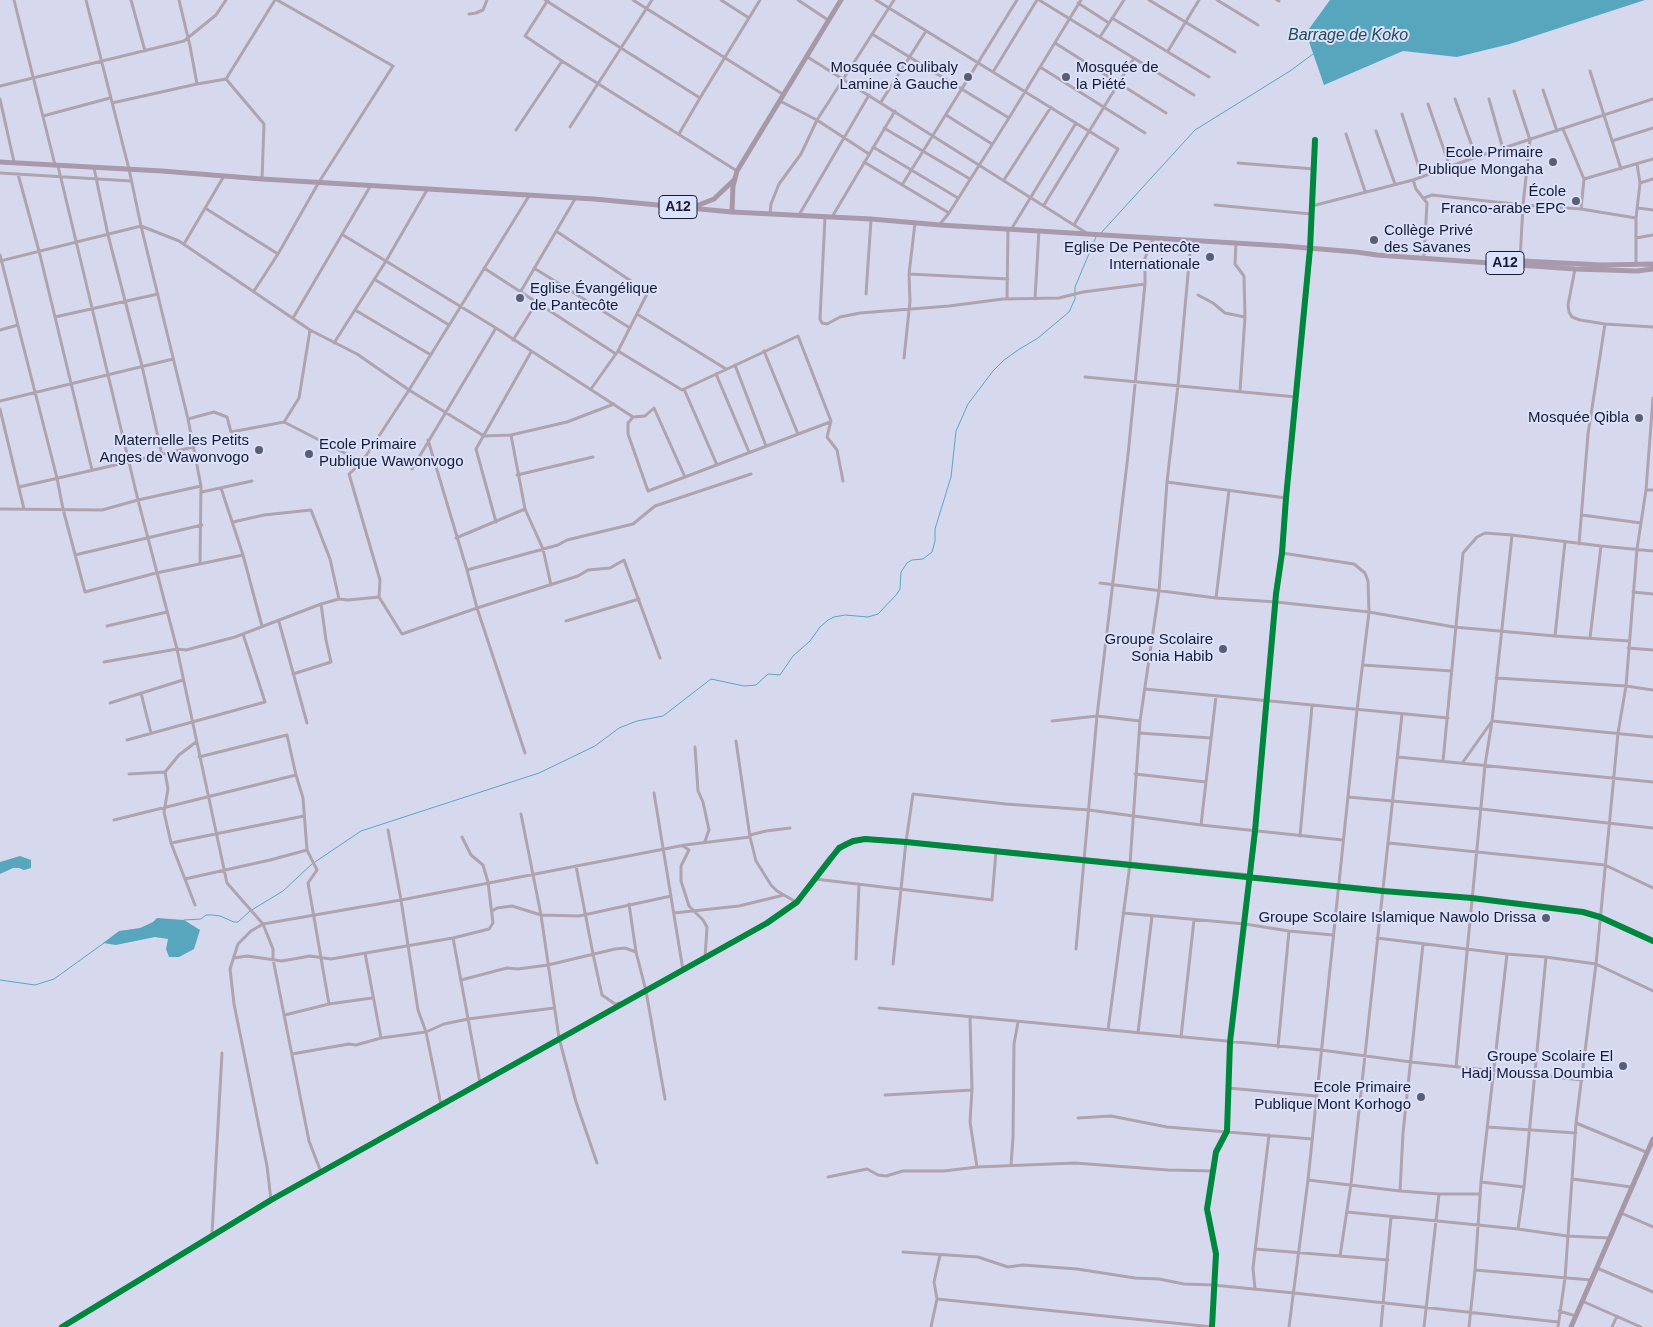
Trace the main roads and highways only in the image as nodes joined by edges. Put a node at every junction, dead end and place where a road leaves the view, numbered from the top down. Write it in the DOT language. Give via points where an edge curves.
graph roads {
  1 [pos="0,162"];
  2 [pos="1356,252"];
  3 [pos="1520,263"];
  4 [pos="1653,264"];
  5 [pos="1653,269"];
  1 -- 2 [label="main road, A12"];
  2 -- 3 [label="main road, A12"];
  2 -- 3 [label="main road, A12"];
  3 -- 4 [label="main road, A12"];
  3 -- 5 [label="main road, A12" via="1575,269"];
}
